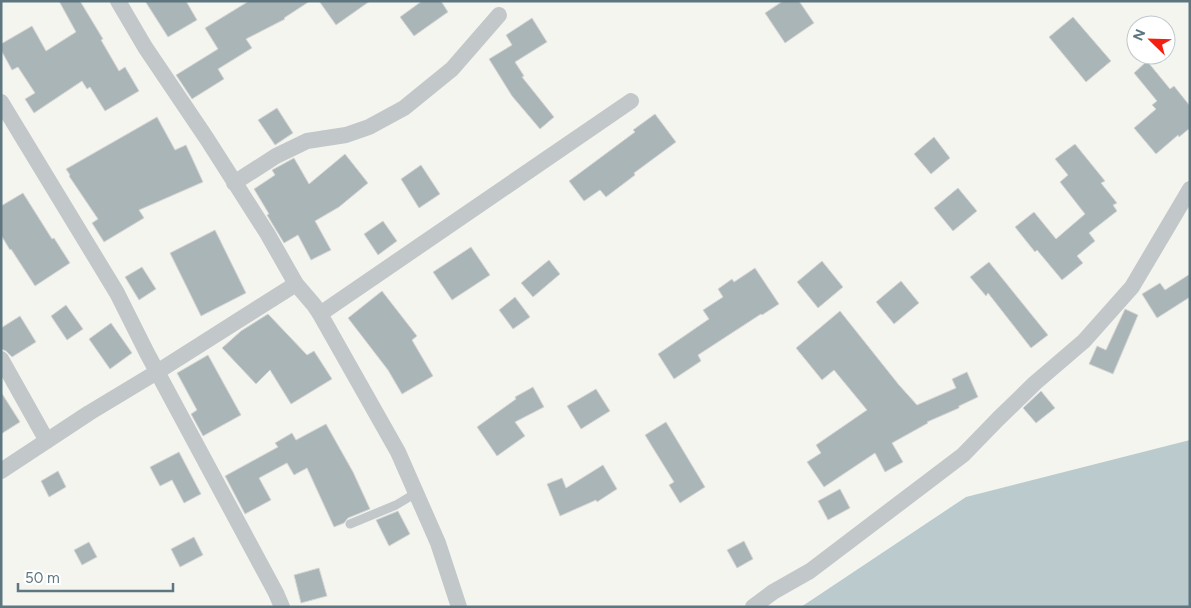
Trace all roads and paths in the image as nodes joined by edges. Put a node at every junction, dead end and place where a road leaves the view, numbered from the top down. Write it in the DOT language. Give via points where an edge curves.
graph roads {
  1 [pos="118,1"];
  2 [pos="499,15"];
  3 [pos="631,101"];
  4 [pos="1,102"];
  5 [pos="234,183"];
  6 [pos="1190,189"];
  7 [pos="296,284"];
  8 [pos="320,314"];
  9 [pos="1,359"];
  10 [pos="157,372"];
  11 [pos="47,441"];
  12 [pos="1,470"];
  13 [pos="416,492"];
  14 [pos="350,524"];
  15 [pos="282,607"];
  16 [pos="459,607"];
  17 [pos="752,607"];
  1 -- 5 [label="street" via="144,47"];
  2 -- 5 [label="street" via="452,69 404,108 346,135 307,141"];
  3 -- 8 [label="street"];
  4 -- 10 [label="street" via="117,293"];
  5 -- 7 [label="street"];
  6 -- 17 [label="street" via="1132,287 1084,341 1035,383 964,455 810,571"];
  7 -- 8 [label="street"];
  7 -- 10 [label="street"];
  8 -- 13 [label="street" via="398,452"];
  9 -- 11 [label="street"];
  10 -- 11 [label="street"];
  10 -- 15 [label="street"];
  11 -- 12 [label="street"];
  13 -- 14 [label="lane" via="396,505"];
  13 -- 16 [label="street" via="438,543"];
}
